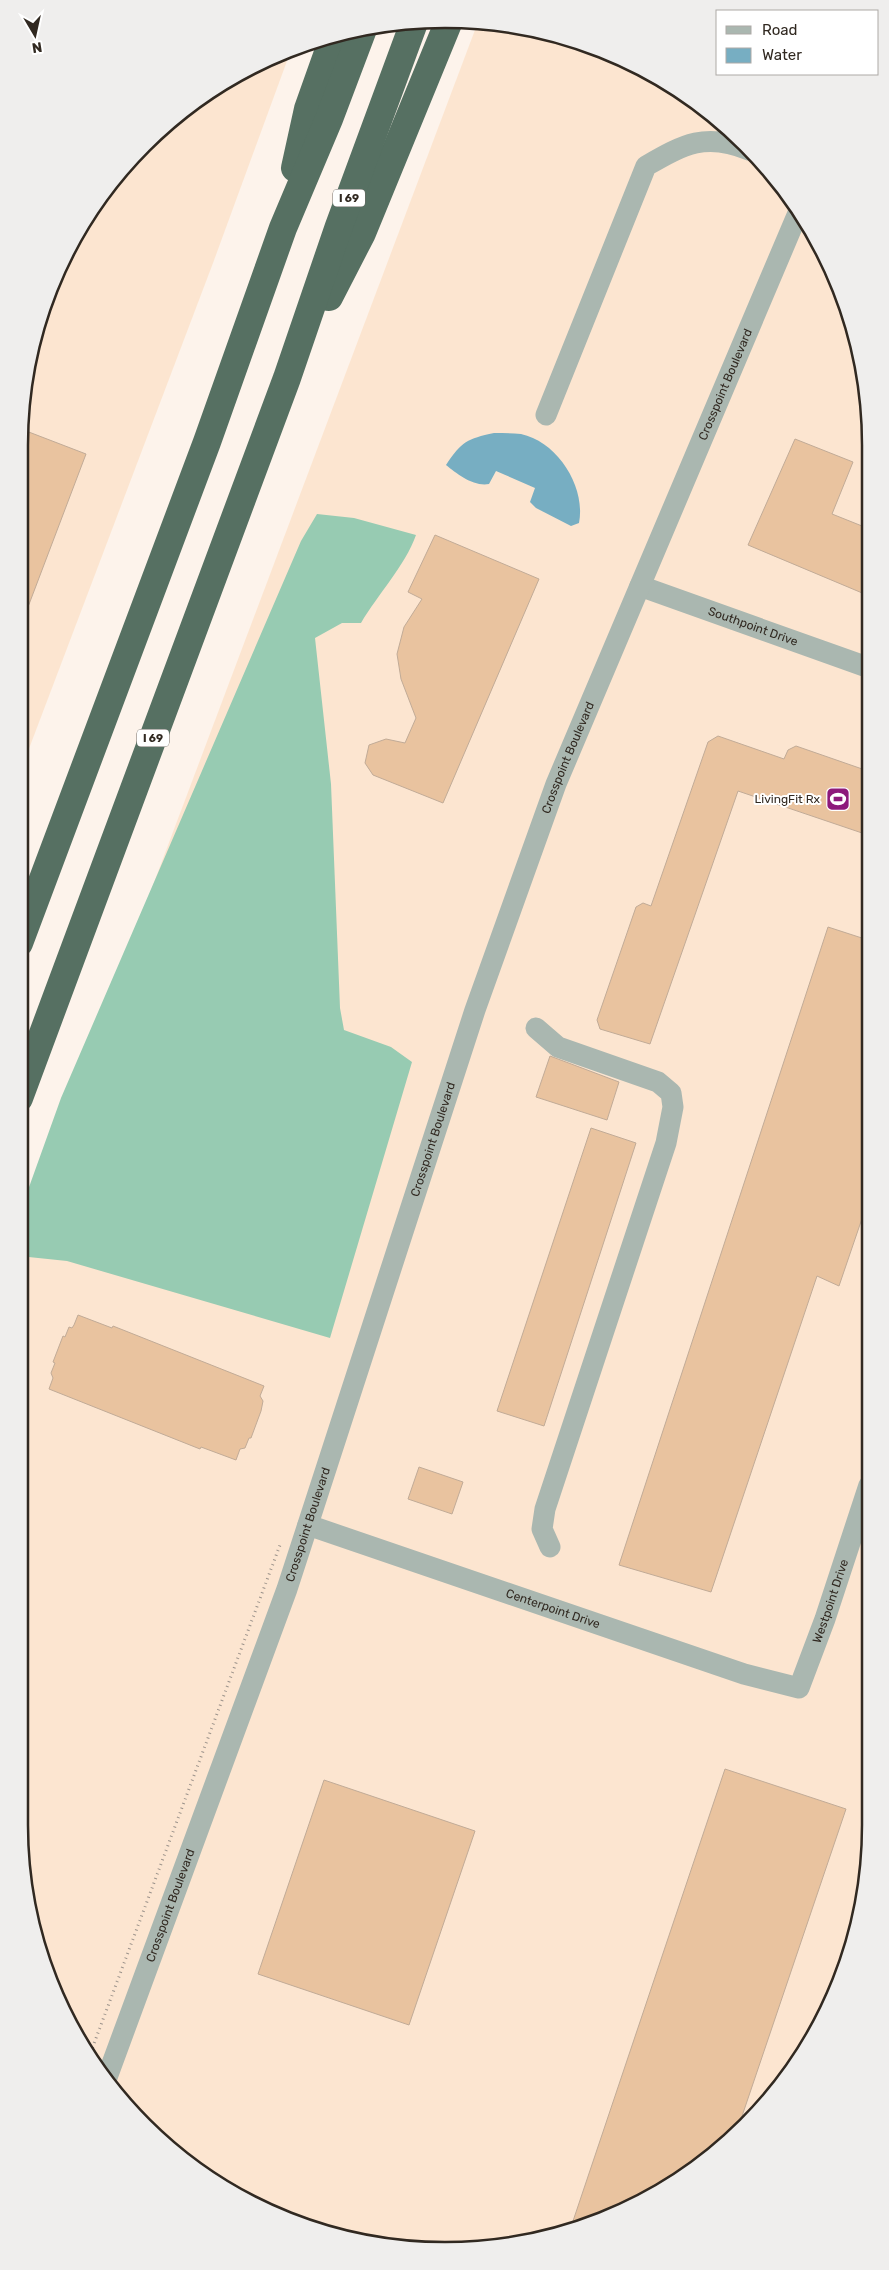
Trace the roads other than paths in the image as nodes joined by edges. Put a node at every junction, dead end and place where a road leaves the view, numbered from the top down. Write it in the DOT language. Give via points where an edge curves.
graph roads {
  1 [pos="446,28"];
  2 [pos="412,29"];
  3 [pos="360,37"];
  4 [pos="331,44"];
  5 [pos="734,145"];
  6 [pos="795,220"];
  7 [pos="283,228"];
  8 [pos="287,378"];
  9 [pos="546,415"];
  10 [pos="640,586"];
  11 [pos="862,665"];
  12 [pos="28,919"];
  13 [pos="536,1028"];
  14 [pos="28,1074"];
  15 [pos="862,1507"];
  16 [pos="308,1525"];
  17 [pos="550,1547"];
  18 [pos="798,1688"];
  19 [pos="109,2072"];
  1 -- 8 [label="highway" via="362,233"];
  2 -- 8 [label="highway, I 69"];
  3 -- 7 [label="highway"];
  4 -- 7 [label="highway" via="308,109"];
  5 -- 9 [label="street" via="709,139 675,149 646,166"];
  6 -- 10 [label="street, Crosspoint Boulevard"];
  7 -- 12 [label="highway" via="207,442"];
  8 -- 14 [label="highway, I 69"];
  10 -- 11 [label="street, Southpoint Drive"];
  10 -- 16 [label="street, Crosspoint Boulevard" via="556,784 478,1002"];
  13 -- 17 [label="street" via="558,1047 658,1082 670,1093 673,1107 666,1143 546,1509 542,1529"];
  15 -- 18 [label="street, Westpoint Drive" via="826,1618"];
  16 -- 18 [label="street, Centerpoint Drive" via="744,1674"];
  16 -- 19 [label="street, Crosspoint Boulevard"];
}
